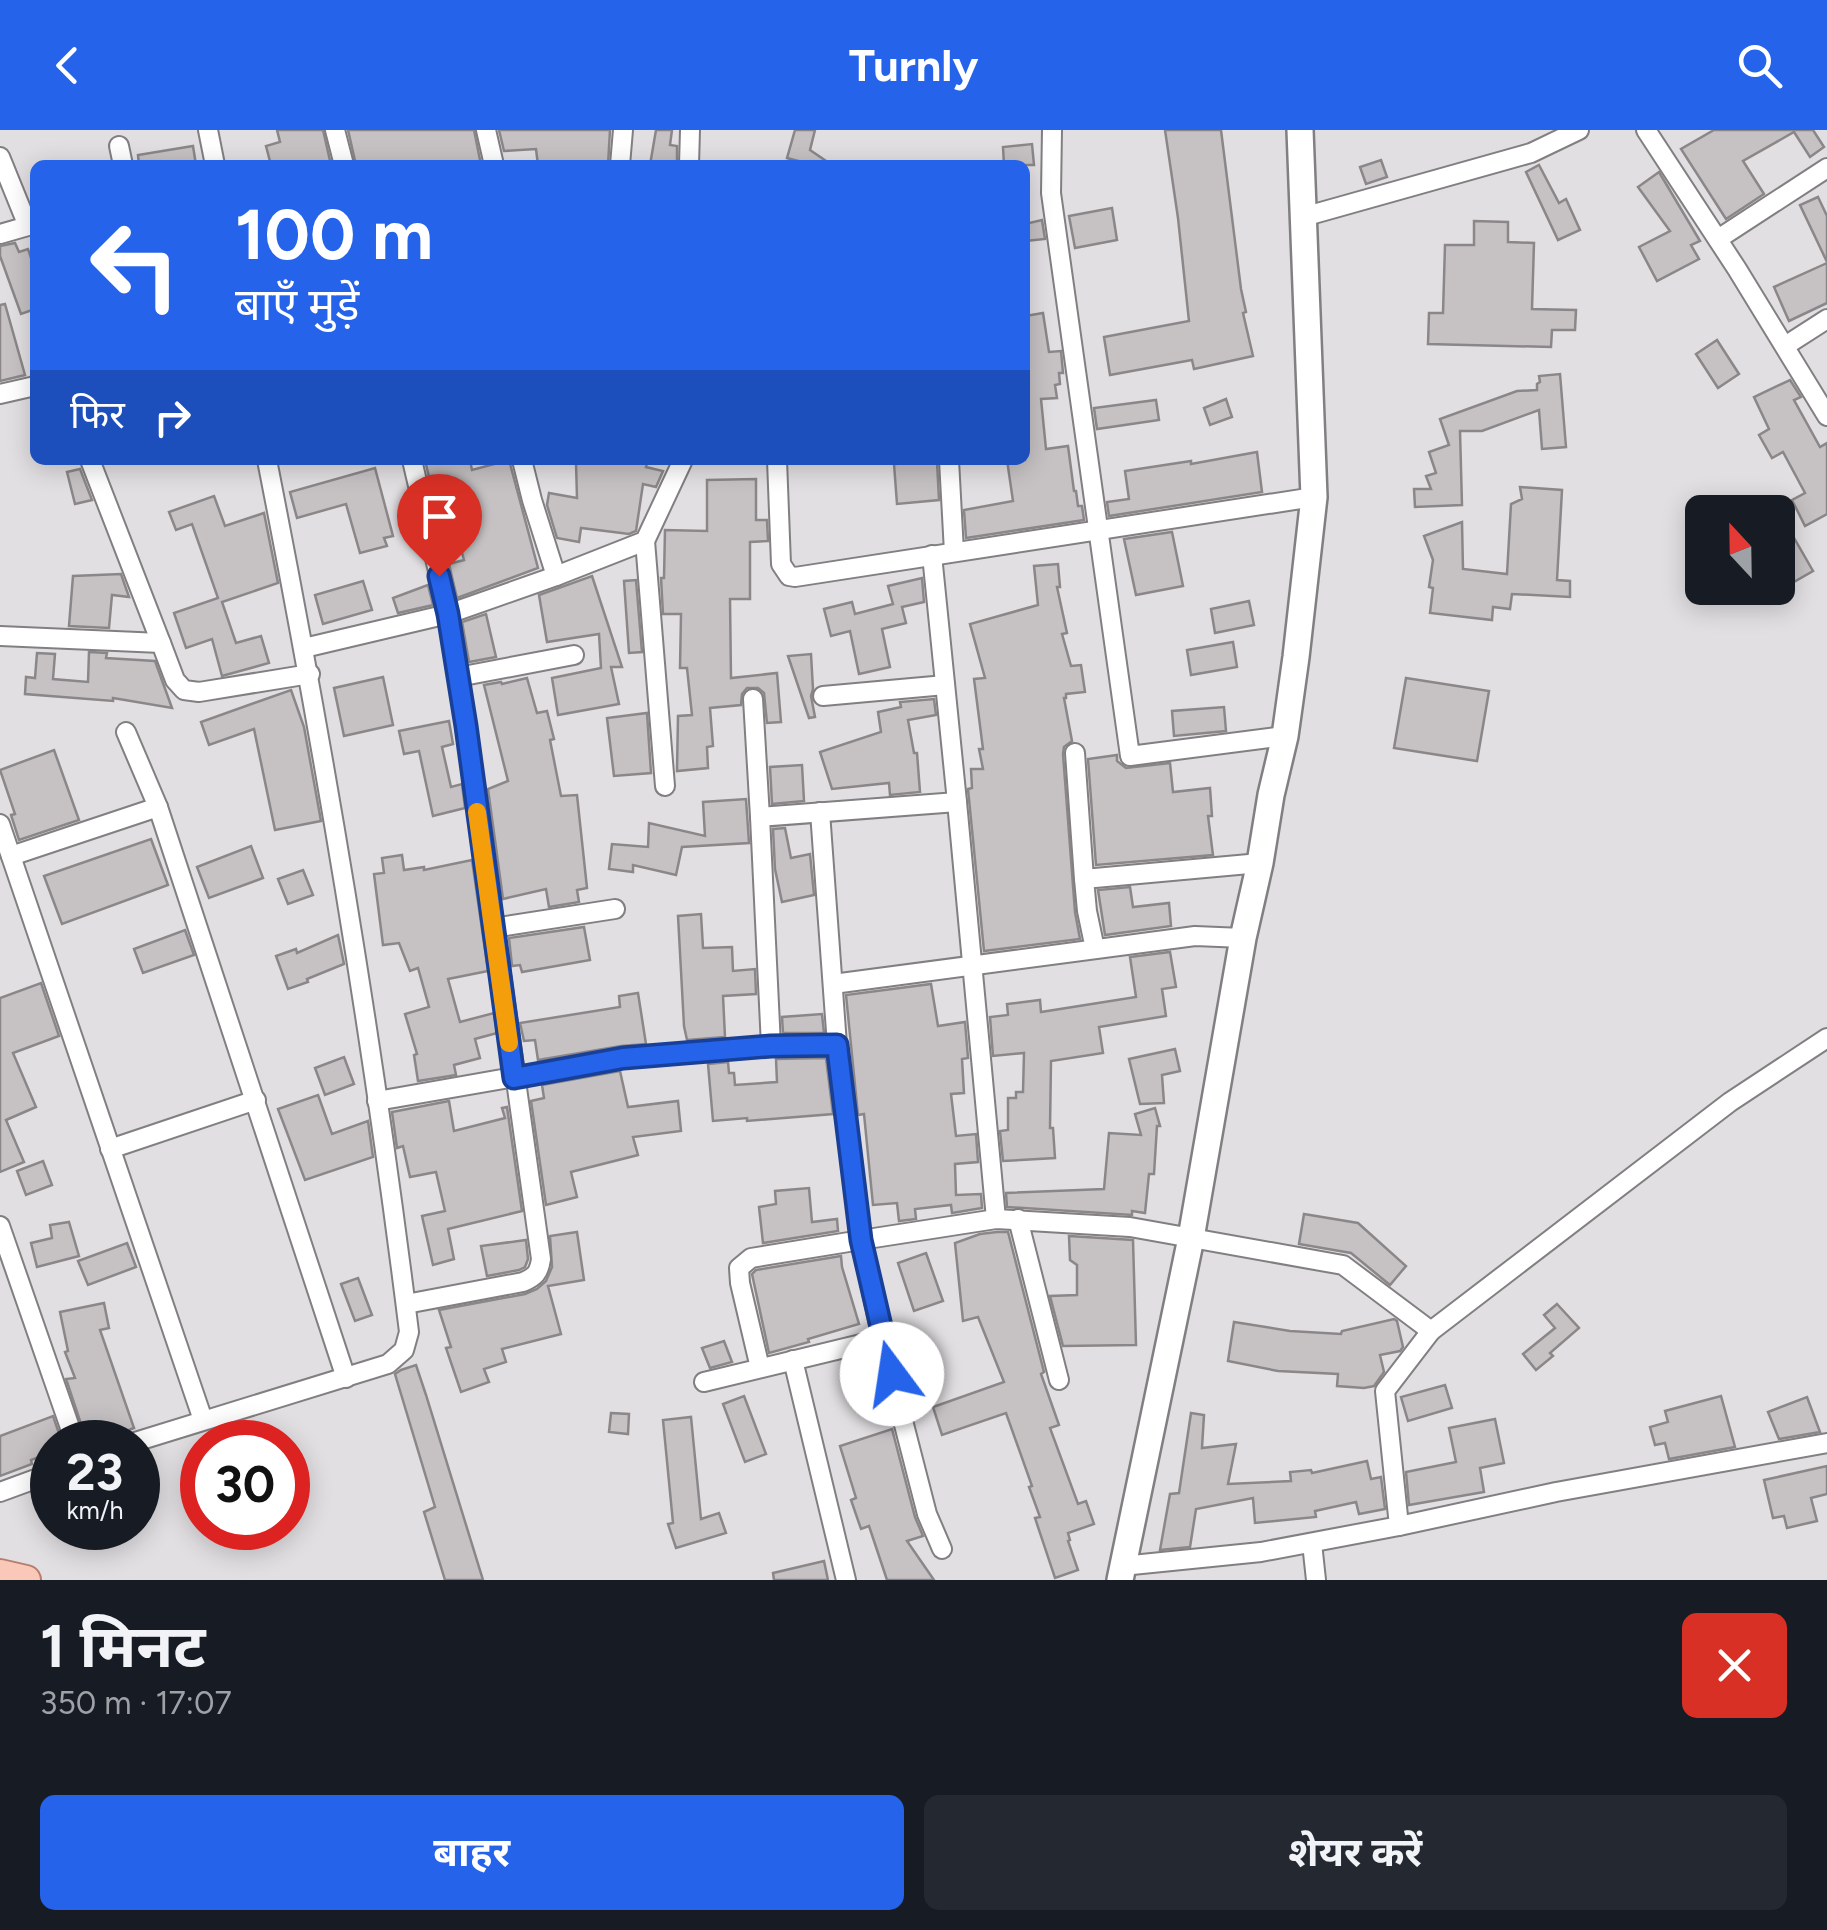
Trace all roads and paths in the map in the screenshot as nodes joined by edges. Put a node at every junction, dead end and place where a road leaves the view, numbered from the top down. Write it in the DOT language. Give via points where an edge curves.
graph roads {
  1 [pos="336,130"];
  2 [pos="486,130"];
  3 [pos="624,130"];
  4 [pos="690,130"];
  5 [pos="1052,130"];
  6 [pos="1300,130"];
  7 [pos="1580,130"];
  8 [pos="1646,130"];
  9 [pos="213,131"];
  10 [pos="0,157"];
  11 [pos="215,160"];
  12 [pos="343,160"];
  13 [pos="493,160"];
  14 [pos="621,160"];
  15 [pos="689,160"];
  16 [pos="1827,168"];
  17 [pos="1303,217"];
  18 [pos="0,234"];
  19 [pos="1718,239"];
  20 [pos="1827,319"];
  21 [pos="1785,346"];
  22 [pos="30,387"];
  23 [pos="0,394"];
  24 [pos="1827,416"];
  25 [pos="92,465"];
  26 [pos="268,465"];
  27 [pos="413,465"];
  28 [pos="523,465"];
  29 [pos="682,465"];
  30 [pos="777,465"];
  31 [pos="948,465"];
  32 [pos="1314,497"];
  33 [pos="1098,532"];
  34 [pos="645,541"];
  35 [pos="954,552"];
  36 [pos="932,556"];
  37 [pos="556,576"];
  38 [pos="448,614"];
  39 [pos="0,636"];
  40 [pos="161,643"];
  41 [pos="304,648"];
  42 [pos="574,655"];
  43 [pos="310,674"];
  44 [pos="458,677"];
  45 [pos="945,686"];
  46 [pos="823,696"];
  47 [pos="753,699"];
  48 [pos="126,732"];
  49 [pos="1286,736"];
  50 [pos="1075,753"];
  51 [pos="666,786"];
  52 [pos="957,802"];
  53 [pos="158,807"];
  54 [pos="820,812"];
  55 [pos="760,817"];
  56 [pos="0,824"];
  57 [pos="11,856"];
  58 [pos="1260,864"];
  59 [pos="1084,879"];
  60 [pos="616,909"];
  61 [pos="493,928"];
  62 [pos="1244,938"];
  63 [pos="1095,949"];
  64 [pos="972,966"];
  65 [pos="833,984"];
  66 [pos="1827,1038"];
  67 [pos="837,1045"];
  68 [pos="771,1046"];
  69 [pos="514,1078"];
  70 [pos="256,1100"];
  71 [pos="377,1102"];
  72 [pos="110,1149"];
  73 [pos="996,1219"];
  74 [pos="1018,1219"];
  75 [pos="0,1226"];
  76 [pos="1191,1238"];
  77 [pos="861,1240"];
  78 [pos="406,1304"];
  79 [pos="1431,1330"];
  80 [pos="882,1339"];
  81 [pos="793,1360"];
  82 [pos="760,1368"];
  83 [pos="346,1378"];
  84 [pos="1059,1380"];
  85 [pos="704,1382"];
  86 [pos="67,1420"];
  87 [pos="203,1420"];
  88 [pos="1827,1442"];
  89 [pos="30,1481"];
  90 [pos="0,1492"];
  91 [pos="1399,1526"];
  92 [pos="1312,1543"];
  93 [pos="942,1549"];
  94 [pos="1121,1573"];
  95 [pos="0,1574"];
  96 [pos="26,1580"];
  97 [pos="846,1580"];
  98 [pos="1316,1580"];
  1 -- 12 [label="street"];
  2 -- 13 [label="street"];
  3 -- 14 [label="street"];
  4 -- 15 [label="street"];
  5 -- 33 [label="street" via="1051,193"];
  6 -- 17 [label="main road"];
  7 -- 17 [label="street" via="1531,153"];
  8 -- 19 [label="street"];
  9 -- 11 [label="street"];
  10 -- 18 [label="street" via="28,226"];
  16 -- 19 [label="street"];
  17 -- 32 [label="main road"];
  19 -- 21 [label="street"];
  20 -- 21 [label="street"];
  21 -- 24 [label="street"];
  22 -- 23 [label="street"];
  25 -- 40 [label="street"];
  26 -- 41 [label="street"];
  27 -- 38 [label="street"];
  28 -- 37 [label="street"];
  29 -- 34 [label="street"];
  30 -- 36 [label="street" via="781,564 789,576"];
  31 -- 35 [label="street"];
  32 -- 33 [label="street"];
  32 -- 49 [label="main road"];
  33 -- 35 [label="street"];
  33 -- 49 [label="street" via="1130,756"];
  34 -- 37 [label="street"];
  34 -- 51 [label="street"];
  35 -- 36 [label="street"];
  36 -- 45 [label="street"];
  37 -- 38 [label="street"];
  38 -- 41 [label="street"];
  38 -- 44 [label="street"];
  39 -- 40 [label="street"];
  40 -- 43 [label="street" via="184,690"];
  41 -- 43 [label="street"];
  42 -- 44 [label="street"];
  43 -- 71 [label="street"];
  44 -- 61 [label="street"];
  45 -- 46 [label="street"];
  45 -- 52 [label="street"];
  47 -- 55 [label="street"];
  48 -- 53 [label="street"];
  49 -- 58 [label="main road"];
  50 -- 59 [label="street"];
  52 -- 54 [label="street"];
  52 -- 64 [label="street"];
  53 -- 57 [label="street"];
  53 -- 70 [label="street"];
  54 -- 55 [label="street"];
  54 -- 65 [label="street"];
  55 -- 68 [label="street"];
  56 -- 57 [label="street"];
  57 -- 72 [label="street"];
  58 -- 59 [label="street"];
  58 -- 62 [label="main road"];
  59 -- 63 [label="street"];
  60 -- 61 [label="street"];
  61 -- 69 [label="street"];
  62 -- 63 [label="street" via="1195,936"];
  62 -- 76 [label="main road"];
  63 -- 64 [label="street"];
  64 -- 65 [label="street"];
  64 -- 73 [label="street"];
  65 -- 67 [label="street"];
  66 -- 79 [label="street" via="1730,1102"];
  67 -- 68 [label="street"];
  67 -- 77 [label="street"];
  68 -- 69 [label="street" via="623,1058"];
  69 -- 71 [label="street"];
  69 -- 78 [label="street" via="540,1270 523,1282"];
  70 -- 72 [label="street"];
  70 -- 83 [label="street"];
  71 -- 78 [label="street"];
  72 -- 87 [label="street"];
  73 -- 74 [label="street"];
  73 -- 77 [label="street"];
  74 -- 76 [label="street"];
  74 -- 84 [label="street"];
  75 -- 86 [label="street"];
  76 -- 79 [label="street" via="1343,1265"];
  76 -- 94 [label="main road"];
  77 -- 80 [label="street"];
  77 -- 82 [label="street" via="751,1258 739,1268"];
  78 -- 83 [label="street" via="410,1332 404,1350 388,1364"];
  79 -- 91 [label="street" via="1384,1391"];
  80 -- 81 [label="street"];
  80 -- 93 [label="street"];
  81 -- 82 [label="street"];
  81 -- 97 [label="street"];
  82 -- 85 [label="street"];
  83 -- 87 [label="street"];
  88 -- 91 [label="street"];
  89 -- 90 [label="street"];
  91 -- 92 [label="street"];
  92 -- 94 [label="street"];
  92 -- 98 [label="street"];
  95 -- 96 [label="main road"];
}
